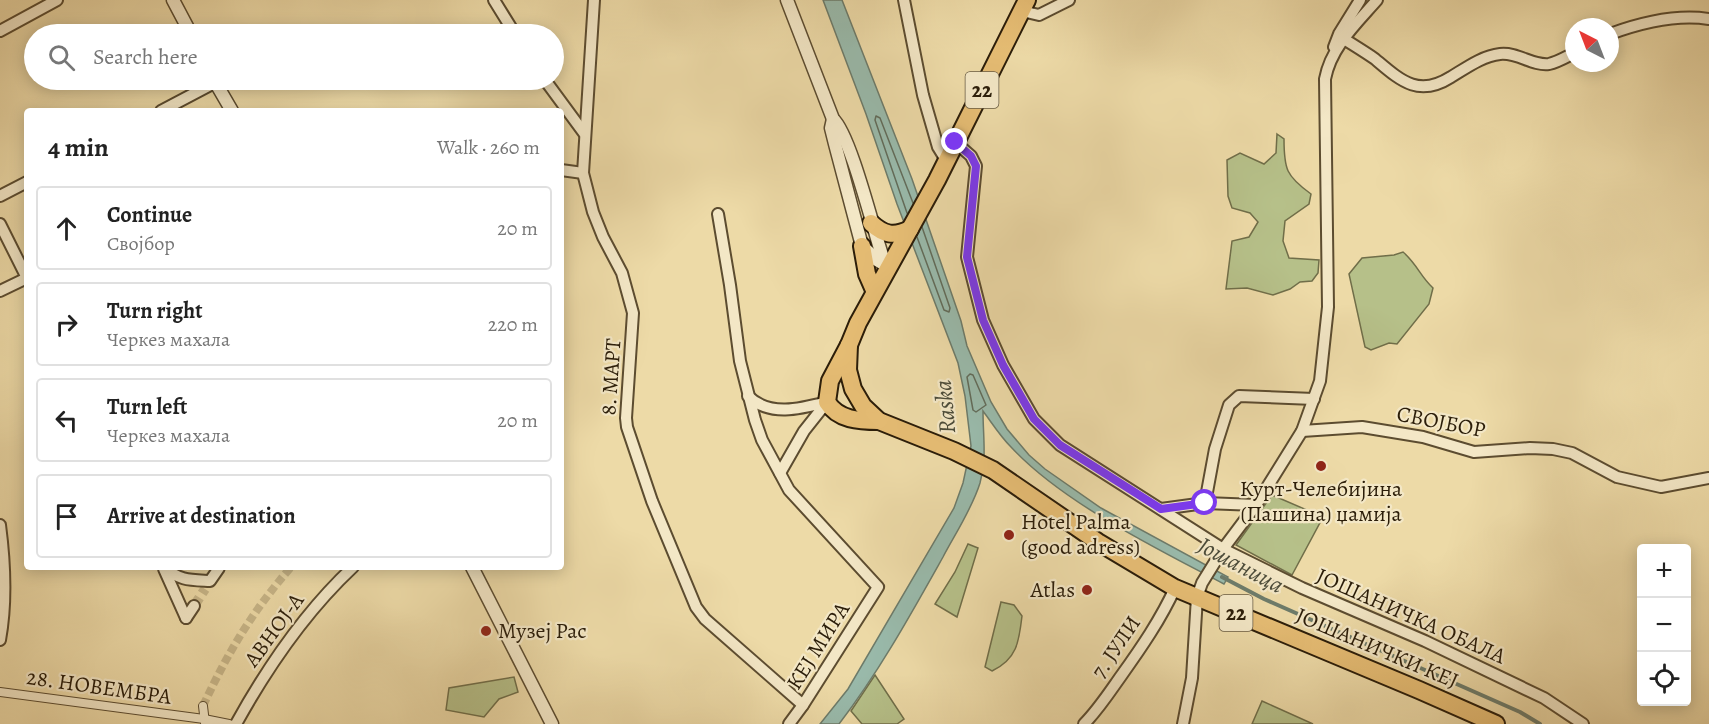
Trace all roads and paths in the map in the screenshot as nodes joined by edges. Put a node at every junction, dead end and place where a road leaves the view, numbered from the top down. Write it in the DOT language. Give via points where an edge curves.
graph roads {
  1 [pos="57,0"];
  2 [pos="173,0"];
  3 [pos="494,0"];
  4 [pos="594,0"];
  5 [pos="787,0"];
  6 [pos="904,0"];
  7 [pos="1069,0"];
  8 [pos="1360,0"];
  9 [pos="1377,0"];
  10 [pos="1025,6"];
  11 [pos="1709,19"];
  12 [pos="186,24"];
  13 [pos="509,24"];
  14 [pos="0,31"];
  15 [pos="1619,31"];
  16 [pos="1344,39"];
  17 [pos="1334,54"];
  18 [pos="1565,57"];
  19 [pos="199,90"];
  20 [pos="220,90"];
  21 [pos="552,90"];
  22 [pos="166,108"];
  23 [pos="229,108"];
  24 [pos="833,118"];
  25 [pos="584,134"];
  26 [pos="955,142"];
  27 [pos="946,160"];
  28 [pos="564,171"];
  29 [pos="583,172"];
  30 [pos="24,184"];
  31 [pos="0,196"];
  32 [pos="718,214"];
  33 [pos="871,223"];
  34 [pos="0,224"];
  35 [pos="910,229"];
  36 [pos="862,246"];
  37 [pos="889,267"];
  38 [pos="24,272"];
  39 [pos="24,279"];
  40 [pos="874,290"];
  41 [pos="0,291"];
  42 [pos="849,345"];
  43 [pos="748,396"];
  44 [pos="1314,399"];
  45 [pos="826,402"];
  46 [pos="879,421"];
  47 [pos="1302,431"];
  48 [pos="780,473"];
  49 [pos="1709,478"];
  50 [pos="1205,503"];
  51 [pos="1256,505"];
  52 [pos="1161,509"];
  53 [pos="0,525"];
  54 [pos="1223,549"];
  55 [pos="165,570"];
  56 [pos="168,570"];
  57 [pos="218,570"];
  58 [pos="350,570"];
  59 [pos="474,570"];
  60 [pos="1175,588"];
  61 [pos="1200,590"];
  62 [pos="194,606"];
  63 [pos="0,640"];
  64 [pos="0,692"];
  65 [pos="803,705"];
  66 [pos="203,706"];
  67 [pos="205,721"];
  68 [pos="228,724"];
  69 [pos="236,724"];
  70 [pos="552,724"];
  71 [pos="789,724"];
  72 [pos="1083,724"];
  73 [pos="1183,724"];
  74 [pos="1496,724"];
  75 [pos="1582,724"];
  1 -- 14 [label="street"];
  2 -- 12 [label="street"];
  3 -- 13 [label="street"];
  4 -- 25 [label="street, 8. МАРТ"];
  5 -- 24 [label="street"];
  6 -- 27 [label="street" via="923,95 938,147"];
  7 -- 10 [label="street" via="1039,15"];
  8 -- 17 [label="street" via="1339,34"];
  9 -- 16 [label="street"];
  10 -- 26 [label="main road, 22"];
  11 -- 15 [label="street" via="1674,19"];
  16 -- 17 [label="street"];
  16 -- 18 [label="street" via="1406,84 1425,87 1442,83 1492,55 1513,54 1548,64"];
  17 -- 44 [label="street" via="1327,68 1325,91 1328,307 1320,381"];
  19 -- 22 [label="street"];
  20 -- 23 [label="street"];
  21 -- 25 [label="street"];
  24 -- 33 [label="street" via="846,143"];
  24 -- 36 [label="street" via="834,144"];
  25 -- 29 [label="street, 8. МАРТ"];
  26 -- 27 [label="main road, 22"];
  26 -- 52 [label="street, ЈОШАНИЧКА ОБАЛА" via="976,166 967,257 983,320 1003,365 1034,419 1060,445"];
  27 -- 35 [label="main road, 22"];
  28 -- 29 [label="street"];
  29 -- 65 [label="street, 8. МАРТ" via="592,212 622,273 633,314 627,427 690,596 705,619"];
  30 -- 31 [label="street"];
  32 -- 43 [label="street"];
  33 -- 35 [label="main road" via="884,234"];
  33 -- 37 [label="street"];
  34 -- 38 [label="street"];
  35 -- 37 [label="main road, 22"];
  36 -- 37 [label="street"];
  36 -- 40 [label="main road"];
  37 -- 40 [label="main road, 22"];
  39 -- 41 [label="street"];
  40 -- 42 [label="main road, 22"];
  42 -- 45 [label="main road, 22" via="833,375"];
  42 -- 46 [label="main road, 22" via="848,370 853,389"];
  43 -- 45 [label="street" via="757,405 783,410"];
  43 -- 48 [label="street" via="762,440"];
  44 -- 47 [label="street"];
  44 -- 50 [label="street" via="1239,396 1229,405 1215,449"];
  45 -- 46 [label="main road, 22" via="831,409 853,420"];
  45 -- 48 [label="street"];
  46 -- 60 [label="main road, ЈОШАНИЧКИ КЕЈ / 22" via="993,470 1098,542"];
  47 -- 49 [label="street, СВОЈБОР" via="1362,427 1423,437 1474,452 1553,449 1572,453 1617,477 1661,487"];
  47 -- 51 [label="street"];
  48 -- 65 [label="street, КЕЈ МИРА" via="794,497 878,587"];
  50 -- 51 [label="street"];
  50 -- 52 [label="street"];
  51 -- 54 [label="street"];
  52 -- 54 [label="street, ЈОШАНИЧКА ОБАЛА"];
  53 -- 63 [label="street" via="5,579"];
  54 -- 61 [label="street"];
  54 -- 75 [label="street, ЈОШАНИЧКА ОБАЛА" via="1544,698"];
  55 -- 62 [label="street" via="186,618"];
  56 -- 57 [label="street" via="207,585"];
  58 -- 69 [label="street, АВНОЈ-А" via="295,631"];
  59 -- 70 [label="street"];
  60 -- 61 [label="main road, ЈОШАНИЧКИ КЕЈ / 22"];
  60 -- 72 [label="street, 7. ЈУЛИ" via="1138,651"];
  61 -- 73 [label="street" via="1192,678"];
  61 -- 74 [label="main road, ЈОШАНИЧКИ КЕЈ / 22"];
  64 -- 67 [label="street, 28. НОВЕМБРА"];
  65 -- 71 [label="street, КЕЈ МИРА"];
  66 -- 67 [label="street"];
  67 -- 68 [label="street, 28. НОВЕМБРА"];
}
